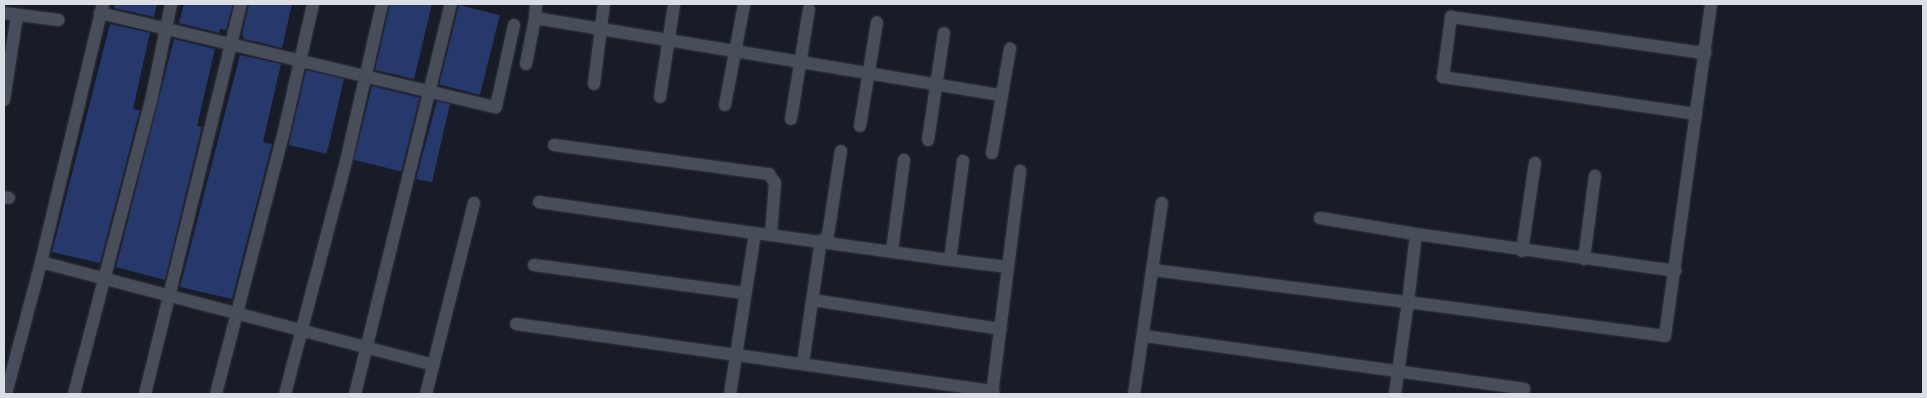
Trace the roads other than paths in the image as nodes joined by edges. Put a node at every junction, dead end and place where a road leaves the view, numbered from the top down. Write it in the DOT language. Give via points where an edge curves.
graph roads {
  1 [pos="171,4"];
  2 [pos="241,4"];
  3 [pos="313,4"];
  4 [pos="382,4"];
  5 [pos="450,4"];
  6 [pos="536,4"];
  7 [pos="604,4"];
  8 [pos="674,4"];
  9 [pos="744,4"];
  10 [pos="1712,4"];
  11 [pos="102,9"];
  12 [pos="809,9"];
  13 [pos="4,13"];
  14 [pos="17,15"];
  15 [pos="535,18"];
  16 [pos="59,20"];
  17 [pos="877,22"];
  18 [pos="514,25"];
  19 [pos="166,28"];
  20 [pos="601,29"];
  21 [pos="944,33"];
  22 [pos="668,39"];
  23 [pos="232,44"];
  24 [pos="1010,49"];
  25 [pos="736,50"];
  26 [pos="1705,54"];
  27 [pos="300,61"];
  28 [pos="802,61"];
  29 [pos="526,64"];
  30 [pos="870,74"];
  31 [pos="365,76"];
  32 [pos="594,84"];
  33 [pos="936,85"];
  34 [pos="429,92"];
  35 [pos="1001,95"];
  36 [pos="660,98"];
  37 [pos="4,100"];
  38 [pos="725,105"];
  39 [pos="1696,114"];
  40 [pos="791,119"];
  41 [pos="860,126"];
  42 [pos="928,140"];
  43 [pos="554,145"];
  44 [pos="841,151"];
  45 [pos="992,153"];
  46 [pos="904,160"];
  47 [pos="963,161"];
  48 [pos="1535,163"];
  49 [pos="1020,171"];
  50 [pos="1596,176"];
  51 [pos="540,202"];
  52 [pos="474,203"];
  53 [pos="1162,203"];
  54 [pos="1320,218"];
  55 [pos="755,233"];
  56 [pos="771,234"];
  57 [pos="1416,234"];
  58 [pos="824,241"];
  59 [pos="892,251"];
  60 [pos="1522,251"];
  61 [pos="1584,259"];
  62 [pos="950,260"];
  63 [pos="41,262"];
  64 [pos="534,265"];
  65 [pos="1008,267"];
  66 [pos="1153,270"];
  67 [pos="1674,271"];
  68 [pos="104,278"];
  69 [pos="745,294"];
  70 [pos="169,295"];
  71 [pos="813,300"];
  72 [pos="1408,302"];
  73 [pos="236,313"];
  74 [pos="516,324"];
  75 [pos="1001,329"];
  76 [pos="303,331"];
  77 [pos="1144,336"];
  78 [pos="367,348"];
  79 [pos="735,354"];
  80 [pos="803,363"];
  81 [pos="434,365"];
  82 [pos="1398,372"];
  83 [pos="1524,390"];
  84 [pos="993,393"];
  85 [pos="6,394"];
  86 [pos="74,394"];
  87 [pos="145,394"];
  88 [pos="216,394"];
  89 [pos="285,394"];
  90 [pos="355,394"];
  91 [pos="426,394"];
  92 [pos="730,394"];
  93 [pos="1134,394"];
  94 [pos="1395,394"];
  1 -- 19 [label="street"];
  2 -- 23 [label="street"];
  3 -- 27 [label="street"];
  4 -- 31 [label="street"];
  5 -- 34 [label="street"];
  6 -- 15 [label="street"];
  7 -- 20 [label="street"];
  8 -- 22 [label="street"];
  9 -- 25 [label="street"];
  10 -- 26 [label="street"];
  11 -- 19 [label="street"];
  11 -- 63 [label="street"];
  12 -- 28 [label="street"];
  13 -- 14 [label="street"];
  14 -- 16 [label="street"];
  14 -- 37 [label="street"];
  15 -- 20 [label="street"];
  15 -- 29 [label="street"];
  17 -- 30 [label="street"];
  18 -- 34 [label="street" via="496,107"];
  19 -- 23 [label="street"];
  19 -- 68 [label="street" via="151,101"];
  20 -- 22 [label="street"];
  20 -- 32 [label="street"];
  21 -- 33 [label="street"];
  22 -- 25 [label="street"];
  22 -- 36 [label="street"];
  23 -- 27 [label="street"];
  23 -- 70 [label="street"];
  24 -- 35 [label="street"];
  25 -- 28 [label="street"];
  25 -- 38 [label="street"];
  26 -- 39 [label="street"];
  26 -- 39 [label="street" via="1452,17 1450,26 1444,77"];
  27 -- 31 [label="street"];
  27 -- 73 [label="street"];
  28 -- 30 [label="street"];
  28 -- 40 [label="street"];
  30 -- 33 [label="street"];
  30 -- 41 [label="street"];
  31 -- 34 [label="street"];
  31 -- 76 [label="street"];
  33 -- 35 [label="street"];
  33 -- 42 [label="street"];
  34 -- 78 [label="street"];
  35 -- 45 [label="street"];
  39 -- 67 [label="street"];
  43 -- 56 [label="street" via="769,174 776,183"];
  44 -- 58 [label="street"];
  46 -- 59 [label="street"];
  47 -- 62 [label="street"];
  48 -- 60 [label="street"];
  49 -- 65 [label="street"];
  50 -- 61 [label="street"];
  51 -- 55 [label="street"];
  52 -- 81 [label="street"];
  53 -- 66 [label="street"];
  54 -- 57 [label="street"];
  55 -- 56 [label="street"];
  55 -- 69 [label="street"];
  56 -- 58 [label="street"];
  57 -- 60 [label="street"];
  57 -- 72 [label="street"];
  58 -- 59 [label="street"];
  58 -- 71 [label="street"];
  59 -- 62 [label="street"];
  60 -- 61 [label="street"];
  61 -- 67 [label="street"];
  62 -- 65 [label="street"];
  63 -- 68 [label="street"];
  63 -- 85 [label="street"];
  64 -- 69 [label="street"];
  65 -- 75 [label="street"];
  66 -- 72 [label="street"];
  66 -- 77 [label="street"];
  67 -- 72 [label="street" via="1665,336"];
  68 -- 70 [label="street"];
  68 -- 86 [label="street"];
  69 -- 79 [label="street"];
  70 -- 73 [label="street"];
  70 -- 87 [label="street"];
  71 -- 75 [label="street"];
  71 -- 80 [label="street"];
  72 -- 82 [label="street"];
  73 -- 76 [label="street"];
  73 -- 88 [label="street"];
  74 -- 79 [label="street"];
  75 -- 84 [label="street"];
  76 -- 78 [label="street"];
  76 -- 89 [label="street"];
  77 -- 82 [label="street"];
  77 -- 93 [label="street"];
  78 -- 81 [label="street"];
  78 -- 90 [label="street"];
  79 -- 80 [label="street"];
  79 -- 92 [label="street"];
  80 -- 84 [label="street"];
  81 -- 91 [label="street"];
  82 -- 83 [label="street"];
  82 -- 94 [label="street"];
}
